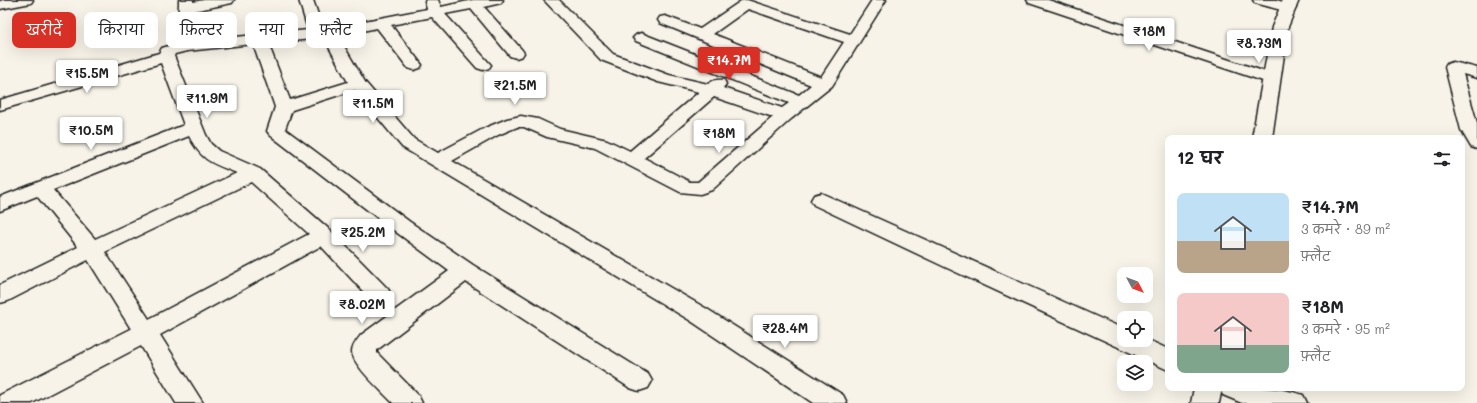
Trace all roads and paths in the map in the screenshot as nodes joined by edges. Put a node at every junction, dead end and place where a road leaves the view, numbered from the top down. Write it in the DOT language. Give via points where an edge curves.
graph roads {
  1 [pos="26,0"];
  2 [pos="228,0"];
  3 [pos="306,0"];
  4 [pos="496,0"];
  5 [pos="551,0"];
  6 [pos="879,0"];
  7 [pos="1034,0"];
  8 [pos="1260,0"];
  9 [pos="186,4"];
  10 [pos="474,4"];
  11 [pos="1290,4"];
  12 [pos="0,5"];
  13 [pos="434,6"];
  14 [pos="312,12"];
  15 [pos="665,20"];
  16 [pos="381,23"];
  17 [pos="366,26"];
  18 [pos="701,35"];
  19 [pos="641,38"];
  20 [pos="853,40"];
  21 [pos="179,48"];
  22 [pos="262,48"];
  23 [pos="333,48"];
  24 [pos="516,53"];
  25 [pos="166,56"];
  26 [pos="414,65"];
  27 [pos="483,65"];
  28 [pos="1477,73"];
  29 [pos="730,74"];
  30 [pos="1272,79"];
  31 [pos="826,82"];
  32 [pos="358,84"];
  33 [pos="710,90"];
  34 [pos="801,102"];
  35 [pos="0,105"];
  36 [pos="284,107"];
  37 [pos="785,115"];
  38 [pos="194,127"];
  39 [pos="1263,135"];
  40 [pos="1475,135"];
  41 [pos="631,160"];
  42 [pos="437,161"];
  43 [pos="252,173"];
  44 [pos="41,188"];
  45 [pos="821,200"];
  46 [pos="0,204"];
  47 [pos="322,235"];
  48 [pos="92,249"];
  49 [pos="465,271"];
  50 [pos="0,295"];
  51 [pos="380,295"];
  52 [pos="146,332"];
  53 [pos="1165,359"];
  54 [pos="639,381"];
  55 [pos="1207,391"];
  56 [pos="1240,391"];
  57 [pos="1262,400"];
  58 [pos="8,403"];
  59 [pos="190,403"];
  60 [pos="409,403"];
  61 [pos="834,403"];
  62 [pos="1205,403"];
  63 [pos="1294,403"];
  1 -- 12 [label="street"];
  2 -- 9 [label="street"];
  3 -- 14 [label="street"];
  4 -- 10 [label="street"];
  5 -- 33 [label="street" via="606,57 664,79"];
  6 -- 20 [label="street"];
  7 -- 30 [label="street"];
  8 -- 11 [label="street"];
  10 -- 13 [label="street"];
  10 -- 24 [label="street"];
  11 -- 30 [label="main road" via="1280,27"];
  13 -- 16 [label="street"];
  13 -- 27 [label="street"];
  15 -- 18 [label="street"];
  16 -- 17 [label="street"];
  16 -- 26 [label="street"];
  18 -- 20 [label="street" via="746,4"];
  18 -- 31 [label="street" via="820,83"];
  19 -- 29 [label="street"];
  20 -- 31 [label="street"];
  21 -- 25 [label="street" via="168,51"];
  22 -- 36 [label="street"];
  23 -- 32 [label="street"];
  25 -- 35 [label="street"];
  25 -- 38 [label="street"];
  28 -- 40 [label="street" via="1454,67"];
  29 -- 33 [label="street"];
  29 -- 34 [label="street"];
  30 -- 39 [label="main road"];
  31 -- 34 [label="street"];
  32 -- 36 [label="street"];
  32 -- 42 [label="street" via="408,143"];
  33 -- 37 [label="street"];
  33 -- 41 [label="street"];
  34 -- 37 [label="street"];
  36 -- 49 [label="street" via="276,130 402,227"];
  37 -- 41 [label="street" via="700,188 687,188"];
  38 -- 43 [label="street" via="207,151"];
  38 -- 44 [label="street"];
  41 -- 42 [label="street" via="601,144 558,135 524,121 506,125"];
  42 -- 61 [label="street" via="711,323"];
  43 -- 47 [label="street"];
  43 -- 48 [label="street"];
  44 -- 46 [label="street"];
  44 -- 48 [label="street"];
  45 -- 53 [label="street"];
  47 -- 51 [label="street"];
  47 -- 52 [label="street"];
  48 -- 50 [label="street"];
  48 -- 52 [label="street"];
  49 -- 54 [label="street"];
  49 -- 60 [label="street" via="364,348 363,353 368,360"];
  52 -- 58 [label="street"];
  52 -- 59 [label="street"];
  55 -- 62 [label="main road"];
  56 -- 57 [label="street"];
  57 -- 63 [label="street"];
}
